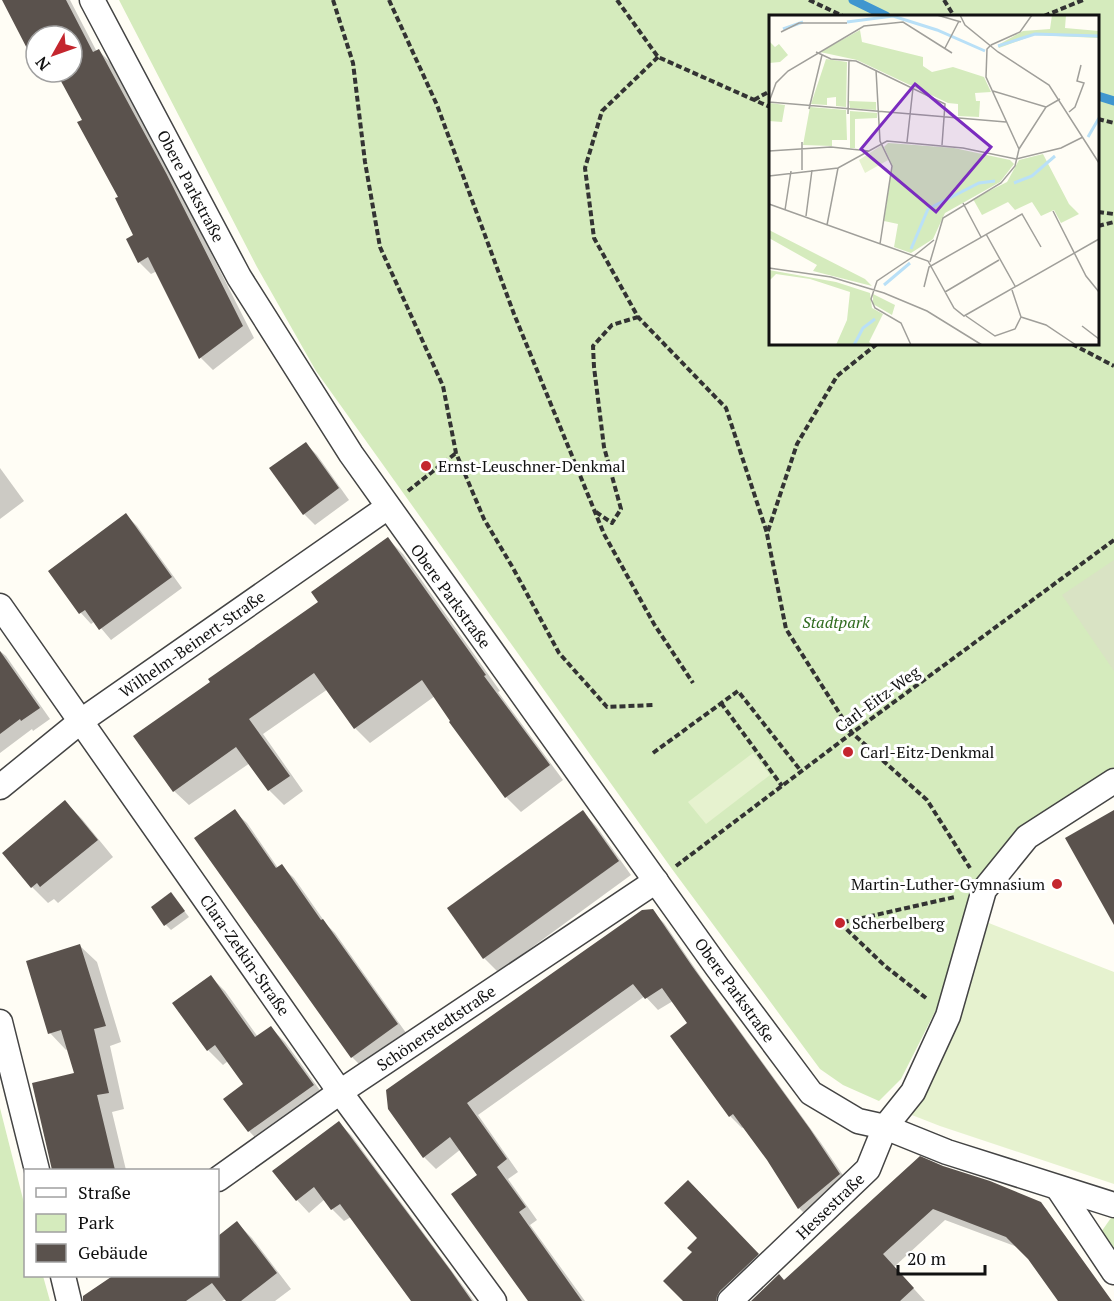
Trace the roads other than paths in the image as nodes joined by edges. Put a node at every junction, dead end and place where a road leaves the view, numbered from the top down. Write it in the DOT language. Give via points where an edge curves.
graph roads {
  1 [pos="92,0"];
  2 [pos="388,507"];
  3 [pos="0,606"];
  4 [pos="81,721"];
  5 [pos="1114,781"];
  6 [pos="0,787"];
  7 [pos="656,881"];
  8 [pos="0,1022"];
  9 [pos="340,1092"];
  10 [pos="885,1127"];
  11 [pos="37,1169"];
  12 [pos="219,1178"];
  13 [pos="1058,1188"];
  14 [pos="1114,1205"];
  15 [pos="1114,1272"];
  16 [pos="494,1301"];
  17 [pos="730,1301"];
  1 -- 2 [label="street, Obere Parkstraße" via="239,277"];
  2 -- 4 [label="street, Wilhelm-Beinert-Straße"];
  2 -- 7 [label="street, Obere Parkstraße"];
  3 -- 4 [label="street, Clara-Zetkin-Straße"];
  4 -- 6 [label="street, Wilhelm-Beinert-Straße"];
  4 -- 9 [label="street, Clara-Zetkin-Straße"];
  5 -- 10 [label="street, Hessestraße" via="1028,837 984,890 948,1016 913,1092"];
  7 -- 9 [label="street, Schönerstedtstraße"];
  7 -- 10 [label="street, Obere Parkstraße" via="811,1093 858,1121"];
  8 -- 11 [label="street"];
  9 -- 12 [label="street, Schönerstedtstraße"];
  9 -- 16 [label="street, Clara-Zetkin-Straße"];
  10 -- 13 [label="street"];
  10 -- 17 [label="street, Hessestraße" via="868,1170"];
  13 -- 14 [label="street"];
  13 -- 15 [label="street"];
}
